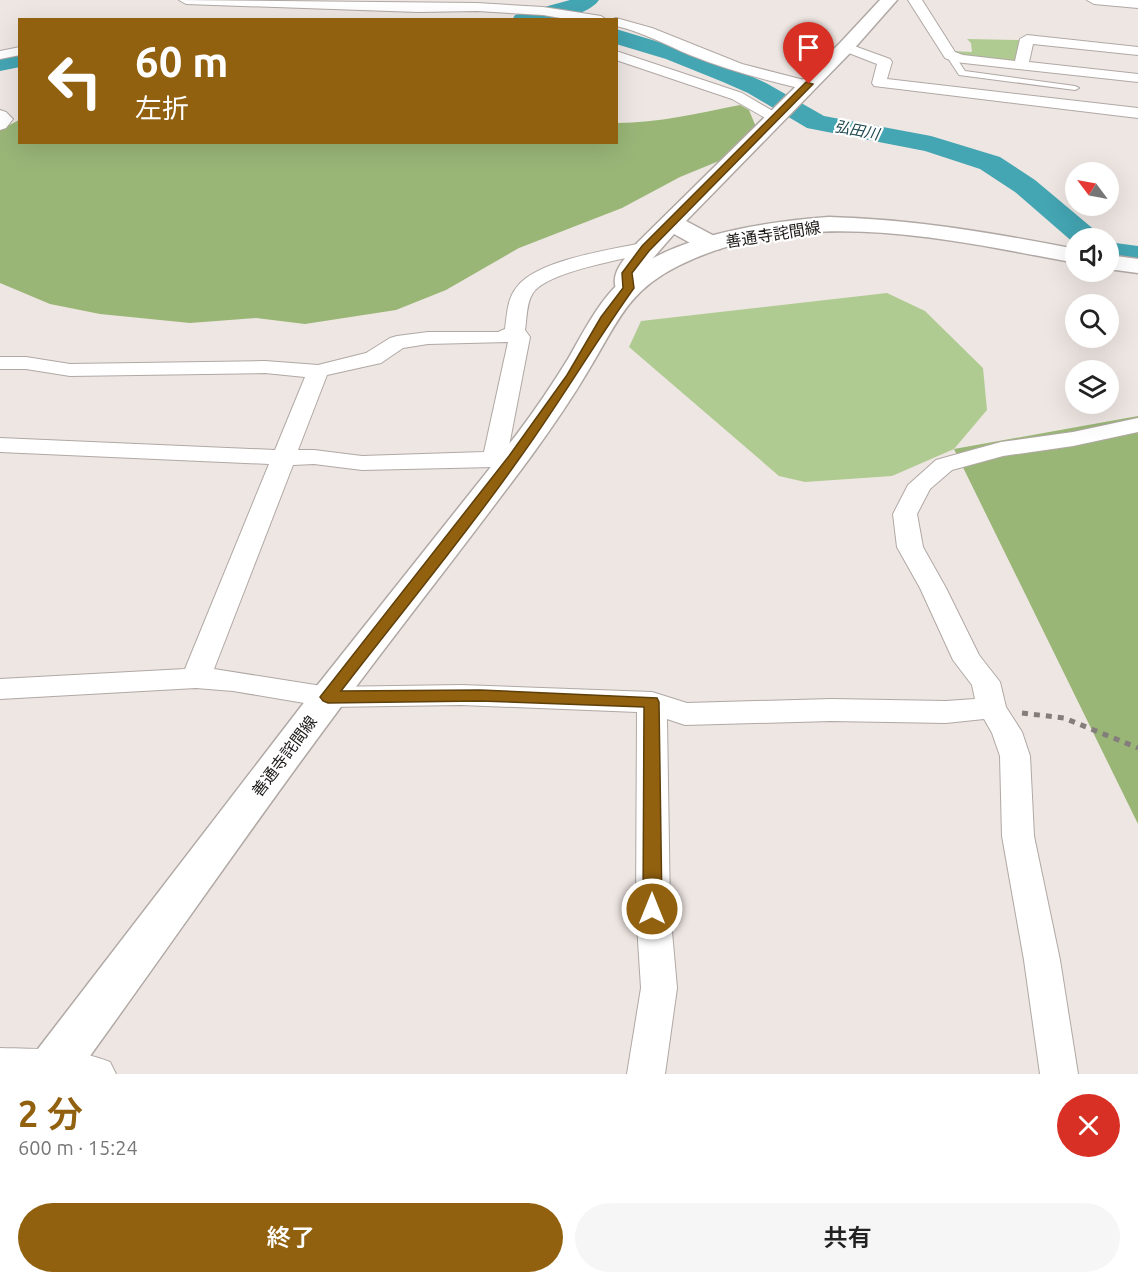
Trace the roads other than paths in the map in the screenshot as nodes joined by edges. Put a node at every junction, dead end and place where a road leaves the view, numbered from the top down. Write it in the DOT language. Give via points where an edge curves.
graph roads {
  1 [pos="186,0"];
  2 [pos="225,0"];
  3 [pos="889,0"];
  4 [pos="915,0"];
  5 [pos="1094,0"];
  6 [pos="285,2"];
  7 [pos="591,3"];
  8 [pos="1138,4"];
  9 [pos="517,11"];
  10 [pos="206,13"];
  11 [pos="571,15"];
  12 [pos="389,18"];
  13 [pos="589,18"];
  14 [pos="618,23"];
  15 [pos="846,47"];
  16 [pos="18,51"];
  17 [pos="1138,51"];
  18 [pos="0,55"];
  19 [pos="950,55"];
  20 [pos="618,56"];
  21 [pos="1020,66"];
  22 [pos="18,67"];
  23 [pos="0,70"];
  24 [pos="1077,71"];
  25 [pos="983,76"];
  26 [pos="1138,78"];
  27 [pos="1012,80"];
  28 [pos="1043,84"];
  29 [pos="807,85"];
  30 [pos="1075,88"];
  31 [pos="980,95"];
  32 [pos="1007,98"];
  33 [pos="1040,102"];
  34 [pos="1072,106"];
  35 [pos="782,111"];
  36 [pos="1138,113"];
  37 [pos="0,115"];
  38 [pos="0,125"];
  39 [pos="672,223"];
  40 [pos="711,244"];
  41 [pos="646,248"];
  42 [pos="1065,254"];
  43 [pos="1119,263"];
  44 [pos="1138,266"];
  45 [pos="628,288"];
  46 [pos="514,332"];
  47 [pos="0,363"];
  48 [pos="318,371"];
  49 [pos="1138,425"];
  50 [pos="0,445"];
  51 [pos="284,458"];
  52 [pos="504,459"];
  53 [pos="196,678"];
  54 [pos="0,689"];
  55 [pos="328,697"];
  56 [pos="651,702"];
  57 [pos="992,708"];
  58 [pos="0,1065"];
  59 [pos="51,1070"];
  60 [pos="98,1074"];
  61 [pos="646,1074"];
  62 [pos="1059,1074"];
  1 -- 2 [label="street"];
  2 -- 6 [label="street"];
  2 -- 10 [label="street"];
  3 -- 15 [label="main road"];
  4 -- 19 [label="street"];
  5 -- 8 [label="street"];
  6 -- 9 [label="street"];
  7 -- 11 [label="street"];
  9 -- 11 [label="street"];
  9 -- 12 [label="street"];
  11 -- 13 [label="street"];
  14 -- 29 [label="street" via="647,30 717,60"];
  15 -- 29 [label="main road"];
  15 -- 31 [label="street" via="885,62 879,83"];
  16 -- 18 [label="street"];
  17 -- 21 [label="street" via="1028,39"];
  19 -- 21 [label="street"];
  19 -- 25 [label="lane" via="962,73"];
  20 -- 35 [label="street" via="753,102 759,109"];
  21 -- 24 [label="street"];
  22 -- 23 [label="street"];
  24 -- 26 [label="street"];
  24 -- 30 [label="street"];
  25 -- 27 [label="lane"];
  25 -- 31 [label="lane"];
  27 -- 28 [label="lane"];
  27 -- 32 [label="lane"];
  28 -- 30 [label="lane"];
  28 -- 33 [label="lane"];
  29 -- 35 [label="main road"];
  30 -- 34 [label="street"];
  31 -- 32 [label="street"];
  32 -- 33 [label="street"];
  33 -- 34 [label="street"];
  34 -- 36 [label="street"];
  35 -- 39 [label="main road"];
  37 -- 38 [label="street" via="5,119"];
  39 -- 40 [label="main road"];
  39 -- 41 [label="main road"];
  40 -- 42 [label="main road, 善通寺詫間線" via="746,234 834,225 937,232"];
  40 -- 45 [label="main road, 善通寺詫間線" via="657,267"];
  41 -- 45 [label="main road" via="627,273"];
  41 -- 46 [label="street" via="557,271 535,282 520,299"];
  43 -- 44 [label="main road"];
  45 -- 52 [label="main road, 善通寺詫間線" via="572,375"];
  46 -- 48 [label="street" via="501,338 397,342 373,357"];
  46 -- 52 [label="street" via="520,337"];
  47 -- 48 [label="street" via="70,370 265,367"];
  48 -- 51 [label="street"];
  49 -- 57 [label="street" via="1001,449 944,465 920,485 905,514 910,547 967,660 986,682"];
  50 -- 51 [label="street"];
  51 -- 52 [label="street" via="362,463"];
  51 -- 53 [label="street"];
  52 -- 55 [label="main road, 善通寺詫間線"];
  53 -- 54 [label="street"];
  53 -- 55 [label="street"];
  55 -- 56 [label="street" via="537,696"];
  55 -- 59 [label="main road, 善通寺詫間線"];
  56 -- 57 [label="street" via="685,714 946,712"];
  56 -- 61 [label="street" via="652,909 659,988"];
  57 -- 62 [label="street" via="1007,732 1015,756 1018,836"];
  58 -- 59 [label="street"];
  59 -- 60 [label="street"];
}
